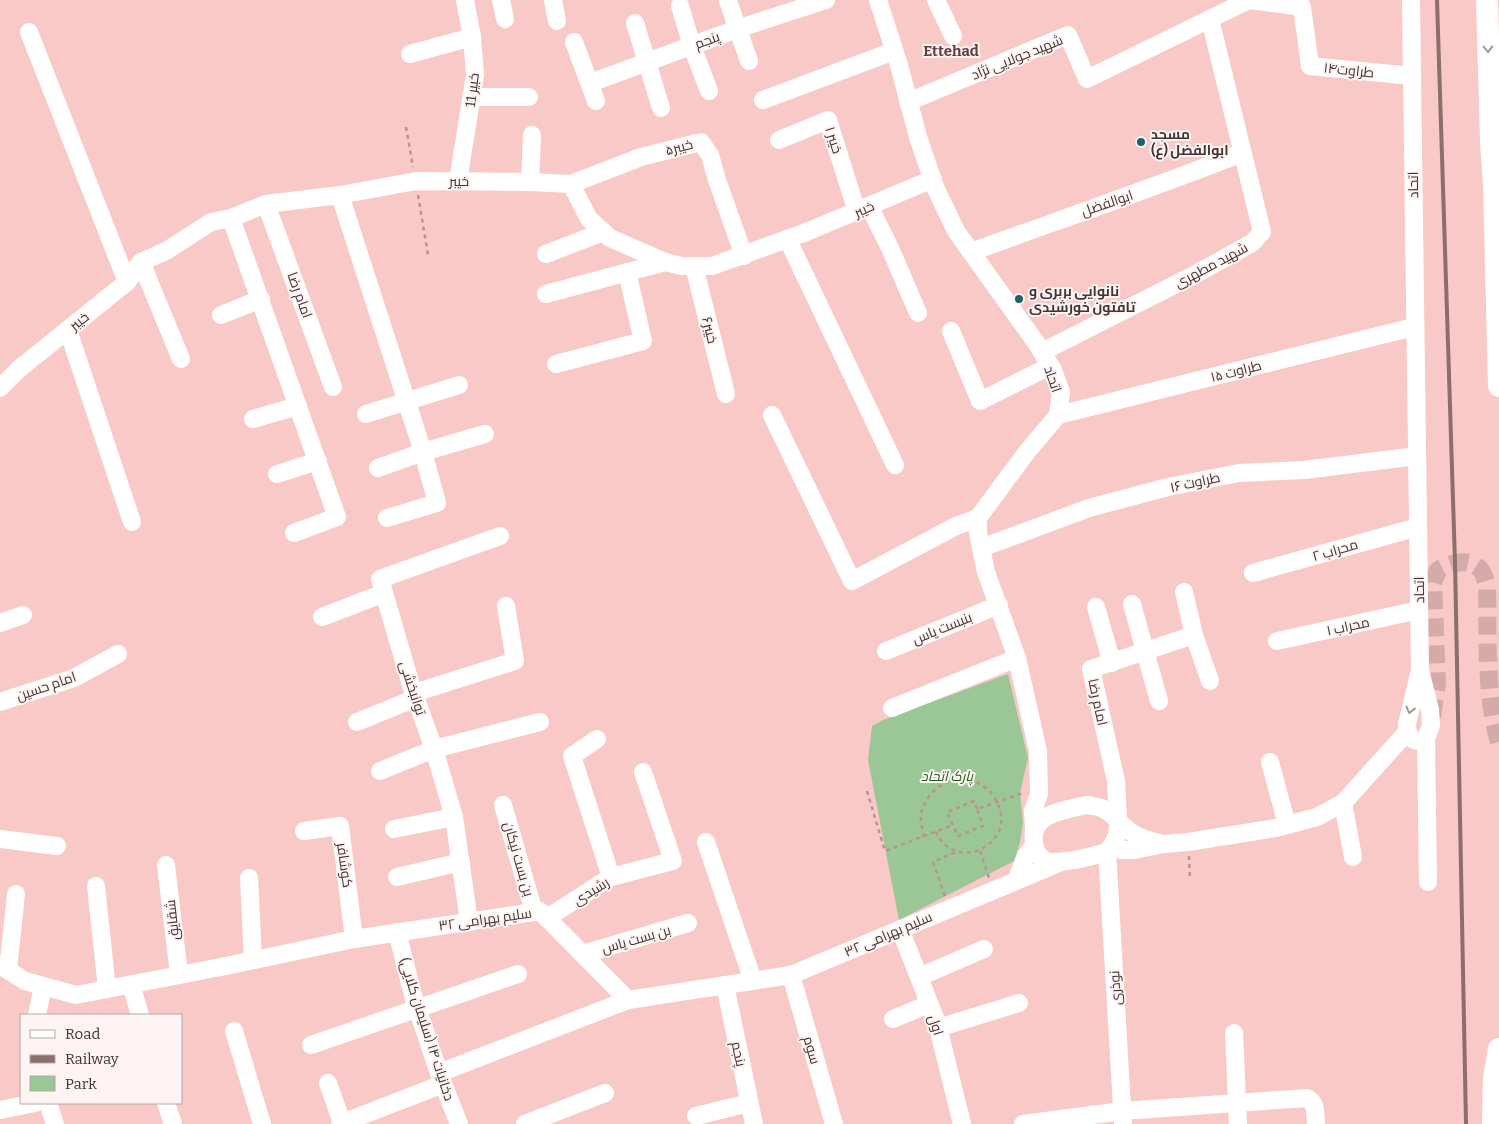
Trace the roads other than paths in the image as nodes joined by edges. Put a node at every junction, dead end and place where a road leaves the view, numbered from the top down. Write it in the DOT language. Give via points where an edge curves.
graph roads {
  1 [pos="465,0"];
  2 [pos="501,0"];
  3 [pos="553,0"];
  4 [pos="826,0"];
  5 [pos="878,0"];
  6 [pos="936,0"];
  7 [pos="1249,0"];
  8 [pos="1411,0"];
  9 [pos="1487,0"];
  10 [pos="728,1"];
  11 [pos="1281,2"];
  12 [pos="1224,5"];
  13 [pos="680,6"];
  14 [pos="505,19"];
  15 [pos="1210,19"];
  16 [pos="557,21"];
  17 [pos="634,23"];
  18 [pos="738,29"];
  19 [pos="29,32"];
  20 [pos="952,36"];
  21 [pos="472,37"];
  22 [pos="574,42"];
  23 [pos="692,46"];
  24 [pos="894,51"];
  25 [pos="410,54"];
  26 [pos="750,61"];
  27 [pos="646,62"];
  28 [pos="1412,76"];
  29 [pos="590,83"];
  30 [pos="709,91"];
  31 [pos="471,97"];
  32 [pos="529,97"];
  33 [pos="762,100"];
  34 [pos="596,101"];
  35 [pos="908,102"];
  36 [pos="662,108"];
  37 [pos="532,135"];
  38 [pos="779,140"];
  39 [pos="1242,152"];
  40 [pos="932,179"];
  41 [pos="458,181"];
  42 [pos="530,182"];
  43 [pos="1497,183"];
  44 [pos="571,184"];
  45 [pos="340,194"];
  46 [pos="266,204"];
  47 [pos="863,209"];
  48 [pos="231,218"];
  49 [pos="603,232"];
  50 [pos="788,240"];
  51 [pos="971,252"];
  52 [pos="546,254"];
  53 [pos="744,256"];
  54 [pos="141,262"];
  55 [pos="665,262"];
  56 [pos="694,266"];
  57 [pos="627,272"];
  58 [pos="127,282"];
  59 [pos="546,294"];
  60 [pos="260,299"];
  61 [pos="918,313"];
  62 [pos="221,315"];
  63 [pos="1414,327"];
  64 [pos="68,330"];
  65 [pos="951,332"];
  66 [pos="1046,359"];
  67 [pos="181,360"];
  68 [pos="556,364"];
  69 [pos="459,386"];
  70 [pos="1499,386"];
  71 [pos="333,387"];
  72 [pos="0,388"];
  73 [pos="726,394"];
  74 [pos="406,400"];
  75 [pos="298,406"];
  76 [pos="366,414"];
  77 [pos="772,415"];
  78 [pos="1058,415"];
  79 [pos="253,419"];
  80 [pos="485,434"];
  81 [pos="423,452"];
  82 [pos="1417,456"];
  83 [pos="318,461"];
  84 [pos="895,465"];
  85 [pos="378,468"];
  86 [pos="277,474"];
  87 [pos="387,518"];
  88 [pos="978,518"];
  89 [pos="132,522"];
  90 [pos="1418,526"];
  91 [pos="294,533"];
  92 [pos="500,536"];
  93 [pos="981,548"];
  94 [pos="1253,573"];
  95 [pos="1184,592"];
  96 [pos="384,593"];
  97 [pos="1132,604"];
  98 [pos="999,605"];
  99 [pos="506,606"];
  100 [pos="1096,607"];
  101 [pos="1419,610"];
  102 [pos="23,615"];
  103 [pos="322,617"];
  104 [pos="0,624"];
  105 [pos="1194,635"];
  106 [pos="1277,641"];
  107 [pos="886,650"];
  108 [pos="1145,651"];
  109 [pos="118,654"];
  110 [pos="1017,658"];
  111 [pos="1112,663"];
  112 [pos="1420,670"];
  113 [pos="1210,681"];
  114 [pos="415,696"];
  115 [pos="0,702"];
  116 [pos="1159,702"];
  117 [pos="892,708"];
  118 [pos="358,722"];
  119 [pos="540,722"];
  120 [pos="1407,732"];
  121 [pos="597,739"];
  122 [pos="1426,739"];
  123 [pos="434,749"];
  124 [pos="1270,762"];
  125 [pos="380,771"];
  126 [pos="643,772"];
  127 [pos="1116,781"];
  128 [pos="1038,790"];
  129 [pos="1343,803"];
  130 [pos="503,805"];
  131 [pos="1095,806"];
  132 [pos="1048,816"];
  133 [pos="454,817"];
  134 [pos="1118,821"];
  135 [pos="1287,825"];
  136 [pos="394,829"];
  137 [pos="304,832"];
  138 [pos="0,838"];
  139 [pos="1034,838"];
  140 [pos="706,842"];
  141 [pos="1164,844"];
  142 [pos="57,846"];
  143 [pos="1109,849"];
  144 [pos="1353,857"];
  145 [pos="460,862"];
  146 [pos="1059,863"];
  147 [pos="166,865"];
  148 [pos="398,877"];
  149 [pos="611,877"];
  150 [pos="249,878"];
  151 [pos="1016,881"];
  152 [pos="1428,882"];
  153 [pos="96,886"];
  154 [pos="16,894"];
  155 [pos="541,915"];
  156 [pos="470,922"];
  157 [pos="688,924"];
  158 [pos="900,929"];
  159 [pos="397,932"];
  160 [pos="354,939"];
  161 [pos="984,949"];
  162 [pos="583,954"];
  163 [pos="253,960"];
  164 [pos="4,967"];
  165 [pos="518,974"];
  166 [pos="179,975"];
  167 [pos="791,975"];
  168 [pos="919,977"];
  169 [pos="753,981"];
  170 [pos="132,984"];
  171 [pos="725,985"];
  172 [pos="43,986"];
  173 [pos="107,989"];
  174 [pos="628,1000"];
  175 [pos="1019,1003"];
  176 [pos="929,1004"];
  177 [pos="417,1007"];
  178 [pos="37,1014"];
  179 [pos="140,1014"];
  180 [pos="893,1019"];
  181 [pos="938,1028"];
  182 [pos="234,1031"];
  183 [pos="1234,1033"];
  184 [pos="311,1045"];
  185 [pos="1499,1049"];
  186 [pos="441,1079"];
  187 [pos="328,1083"];
  188 [pos="605,1093"];
  189 [pos="750,1103"];
  190 [pos="1237,1103"];
  191 [pos="30,1104"];
  192 [pos="48,1104"];
  193 [pos="166,1104"];
  194 [pos="0,1110"];
  195 [pos="696,1116"];
  196 [pos="1123,1118"];
  197 [pos="55,1124"];
  198 [pos="173,1124"];
  199 [pos="262,1124"];
  200 [pos="341,1124"];
  201 [pos="459,1124"];
  202 [pos="525,1124"];
  203 [pos="754,1124"];
  204 [pos="834,1124"];
  205 [pos="962,1124"];
  206 [pos="1023,1124"];
  207 [pos="1238,1124"];
  208 [pos="1316,1124"];
  209 [pos="1493,1124"];
  1 -- 21 [label="street, خبیر 11"];
  2 -- 14 [label="street"];
  3 -- 16 [label="street"];
  4 -- 18 [label="street, پنجم"];
  5 -- 24 [label="street, اتحاد"];
  6 -- 20 [label="street"];
  7 -- 11 [label="street, طراوت۱۴"];
  7 -- 12 [label="street, طراوت۱۴"];
  8 -- 28 [label="street, اتحاد"];
  9 -- 43 [label="main road, one-way" via="1491,142"];
  10 -- 18 [label="street"];
  11 -- 28 [label="street, طراوت۱۴" via="1302,7 1310,66"];
  12 -- 15 [label="street, طراوت۱۴"];
  13 -- 23 [label="street"];
  15 -- 35 [label="street, شهید جولایی نژاد" via="1087,79 1068,35"];
  15 -- 39 [label="street, شهید مطهری"];
  17 -- 27 [label="street"];
  18 -- 23 [label="street, پنجم"];
  18 -- 26 [label="street"];
  19 -- 58 [label="street"];
  21 -- 25 [label="street"];
  21 -- 31 [label="street, خبیر 11" via="475,75"];
  22 -- 29 [label="street"];
  23 -- 27 [label="street, پنجم"];
  23 -- 30 [label="street"];
  24 -- 33 [label="street"];
  24 -- 35 [label="street, اتحاد"];
  27 -- 29 [label="street, پنجم"];
  27 -- 36 [label="street"];
  28 -- 63 [label="street, اتحاد"];
  29 -- 34 [label="street"];
  31 -- 32 [label="street"];
  31 -- 41 [label="street, خبیر 11"];
  35 -- 40 [label="street, اتحاد"];
  37 -- 42 [label="street"];
  38 -- 47 [label="street, خیبر ۱" via="828,120"];
  39 -- 51 [label="street, ابوالفضل"];
  39 -- 66 [label="street, شهید مطهری" via="1262,232 1252,243"];
  40 -- 47 [label="street, خیبر"];
  40 -- 51 [label="street, اتحاد" via="956,230"];
  41 -- 42 [label="street, خیبر"];
  41 -- 45 [label="street, خیبر" via="416,181"];
  42 -- 44 [label="street, خیبر"];
  43 -- 70 [label="main road"];
  44 -- 49 [label="street, خیبر" via="589,219"];
  44 -- 53 [label="street, خیبر۵" via="641,157 701,142 710,155"];
  45 -- 46 [label="street, خیبر"];
  45 -- 74 [label="street"];
  46 -- 48 [label="street, خیبر"];
  46 -- 71 [label="street, امام رضا"];
  47 -- 50 [label="street, خیبر"];
  47 -- 61 [label="street" via="890,248"];
  48 -- 54 [label="street, خیبر" via="211,222 166,251"];
  48 -- 60 [label="street"];
  49 -- 52 [label="street"];
  49 -- 55 [label="street, خیبر"];
  50 -- 53 [label="street, خیبر"];
  50 -- 84 [label="street"];
  51 -- 66 [label="street, اتحاد"];
  53 -- 56 [label="street, خیبر" via="712,266"];
  54 -- 58 [label="street, خیبر"];
  54 -- 67 [label="street"];
  55 -- 56 [label="street, خیبر"];
  55 -- 57 [label="street"];
  56 -- 73 [label="street, خیبر۶"];
  57 -- 59 [label="street"];
  57 -- 68 [label="street" via="643,341"];
  58 -- 64 [label="street, خیبر"];
  60 -- 62 [label="street"];
  60 -- 75 [label="street"];
  63 -- 78 [label="street, طراوت ۱۵"];
  63 -- 82 [label="street, اتحاد"];
  64 -- 72 [label="street, خیبر"];
  64 -- 89 [label="street"];
  65 -- 66 [label="street" via="980,400"];
  66 -- 78 [label="street, اتحاد" via="1061,392"];
  69 -- 74 [label="street"];
  74 -- 76 [label="street"];
  74 -- 81 [label="street"];
  75 -- 79 [label="street"];
  75 -- 83 [label="street"];
  77 -- 88 [label="street" via="852,581 956,526"];
  78 -- 88 [label="street"];
  80 -- 81 [label="street"];
  81 -- 85 [label="street"];
  81 -- 87 [label="street" via="437,503"];
  82 -- 90 [label="street, اتحاد"];
  82 -- 93 [label="street, طراوت ۱۶" via="1304,470 1238,473 1168,487 1089,508"];
  83 -- 86 [label="street"];
  83 -- 91 [label="street" via="337,517"];
  88 -- 93 [label="street"];
  90 -- 94 [label="street, محراب ۲"];
  90 -- 101 [label="street, اتحاد"];
  92 -- 96 [label="street" via="380,579"];
  93 -- 98 [label="street"];
  95 -- 105 [label="street"];
  96 -- 103 [label="street"];
  96 -- 114 [label="street, توانبخشی"];
  97 -- 108 [label="street"];
  98 -- 107 [label="street, بنبست یاس"];
  98 -- 110 [label="street"];
  99 -- 114 [label="street" via="515,660"];
  100 -- 111 [label="street"];
  101 -- 106 [label="street, محراب ۱"];
  101 -- 112 [label="street, اتحاد"];
  102 -- 104 [label="street"];
  105 -- 108 [label="street, امام رضا"];
  105 -- 113 [label="street"];
  108 -- 111 [label="street, امام رضا"];
  108 -- 116 [label="street"];
  109 -- 115 [label="street, امام حسین" via="74,678"];
  110 -- 117 [label="street"];
  110 -- 128 [label="street" via="1038,751"];
  111 -- 127 [label="street, امام رضا" via="1091,670"];
  112 -- 120 [label="street, اتحاد, one-way"];
  112 -- 122 [label="street, اتحاد" via="1430,710 1431,725"];
  114 -- 118 [label="street"];
  114 -- 123 [label="street, توانبخشی"];
  119 -- 123 [label="street"];
  120 -- 122 [label="street" via="1415,740"];
  120 -- 129 [label="street"];
  121 -- 149 [label="street" via="572,756"];
  122 -- 152 [label="street, اتحاد"];
  123 -- 125 [label="street"];
  123 -- 133 [label="street, توانبخشی"];
  124 -- 135 [label="street"];
  126 -- 149 [label="street, رشیدی" via="673,861"];
  127 -- 131 [label="street" via="1110,793"];
  127 -- 134 [label="street, امام رضا"];
  128 -- 132 [label="street"];
  128 -- 139 [label="street" via="1033,811"];
  129 -- 135 [label="street" via="1317,817"];
  129 -- 144 [label="street"];
  130 -- 155 [label="street, بن بست نیکان"];
  131 -- 132 [label="street" via="1087,805"];
  131 -- 134 [label="street" via="1110,812"];
  132 -- 139 [label="street" via="1038,824"];
  133 -- 136 [label="street"];
  133 -- 145 [label="street, توانبخشی"];
  134 -- 141 [label="street" via="1144,840"];
  134 -- 143 [label="street" via="1118,833"];
  135 -- 141 [label="street"];
  137 -- 160 [label="street, کوشافر" via="340,826"];
  138 -- 142 [label="street"];
  139 -- 146 [label="street" via="1042,859"];
  139 -- 151 [label="street"];
  140 -- 169 [label="street"];
  141 -- 143 [label="street" via="1134,850"];
  143 -- 146 [label="street"];
  143 -- 196 [label="street, نوذری"];
  145 -- 148 [label="street"];
  145 -- 156 [label="street, توانبخشی"];
  146 -- 151 [label="street, سلیم بهرامی ۳۲"];
  147 -- 166 [label="street, شقایق"];
  149 -- 155 [label="street, رشیدی"];
  150 -- 163 [label="street"];
  151 -- 158 [label="street, سلیم بهرامی ۳۲"];
  153 -- 173 [label="street"];
  154 -- 164 [label="street"];
  155 -- 156 [label="street, سلیم بهرامی ۳۲"];
  155 -- 162 [label="street, سلیم بهرامی ۳۲"];
  156 -- 159 [label="street, سلیم بهرامی ۳۲"];
  157 -- 162 [label="street, بن بست یاس"];
  158 -- 167 [label="street, سلیم بهرامی ۳۲"];
  158 -- 168 [label="street, اول"];
  159 -- 160 [label="street, سلیم بهرامی ۳۲"];
  159 -- 177 [label="street, دخانیات ۱۴ (سلیمان کلایی)"];
  160 -- 163 [label="street, سلیم بهرامی ۳۲"];
  161 -- 168 [label="street"];
  162 -- 174 [label="street, سلیم بهرامی ۳۲"];
  163 -- 166 [label="street, سلیم بهرامی ۳۲"];
  164 -- 172 [label="street, سلیم بهرامی ۳۲" via="25,982"];
  165 -- 177 [label="street"];
  166 -- 170 [label="street, سلیم بهرامی ۳۲"];
  167 -- 169 [label="street, سلیم بهرامی ۳۲"];
  167 -- 204 [label="street, سوم"];
  168 -- 176 [label="street, اول"];
  169 -- 171 [label="street, سلیم بهرامی ۳۲"];
  170 -- 173 [label="street, سلیم بهرامی ۳۲"];
  170 -- 179 [label="street"];
  171 -- 174 [label="street, سلیم بهرامی ۳۲"];
  171 -- 189 [label="street, پنجم"];
  172 -- 173 [label="street, سلیم بهرامی ۳۲" via="76,995"];
  172 -- 178 [label="street"];
  174 -- 186 [label="street"];
  175 -- 181 [label="street"];
  176 -- 180 [label="street"];
  176 -- 181 [label="street, اول"];
  177 -- 184 [label="street"];
  177 -- 186 [label="street, دخانیات ۱۴ (سلیمان کلایی)"];
  181 -- 205 [label="street, اول"];
  182 -- 199 [label="street"];
  183 -- 190 [label="street"];
  185 -- 209 [label="main road" via="1494,1078"];
  186 -- 200 [label="street"];
  186 -- 201 [label="street, دخانیات ۱۴ (سلیمان کلایی)"];
  187 -- 200 [label="street"];
  188 -- 202 [label="street"];
  189 -- 195 [label="street"];
  189 -- 203 [label="street, پنجم"];
  190 -- 196 [label="street"];
  190 -- 207 [label="street"];
  190 -- 208 [label="street" via="1308,1098 1315,1105"];
  191 -- 194 [label="street"];
  192 -- 197 [label="street"];
  193 -- 198 [label="street"];
  196 -- 206 [label="street"];
}
